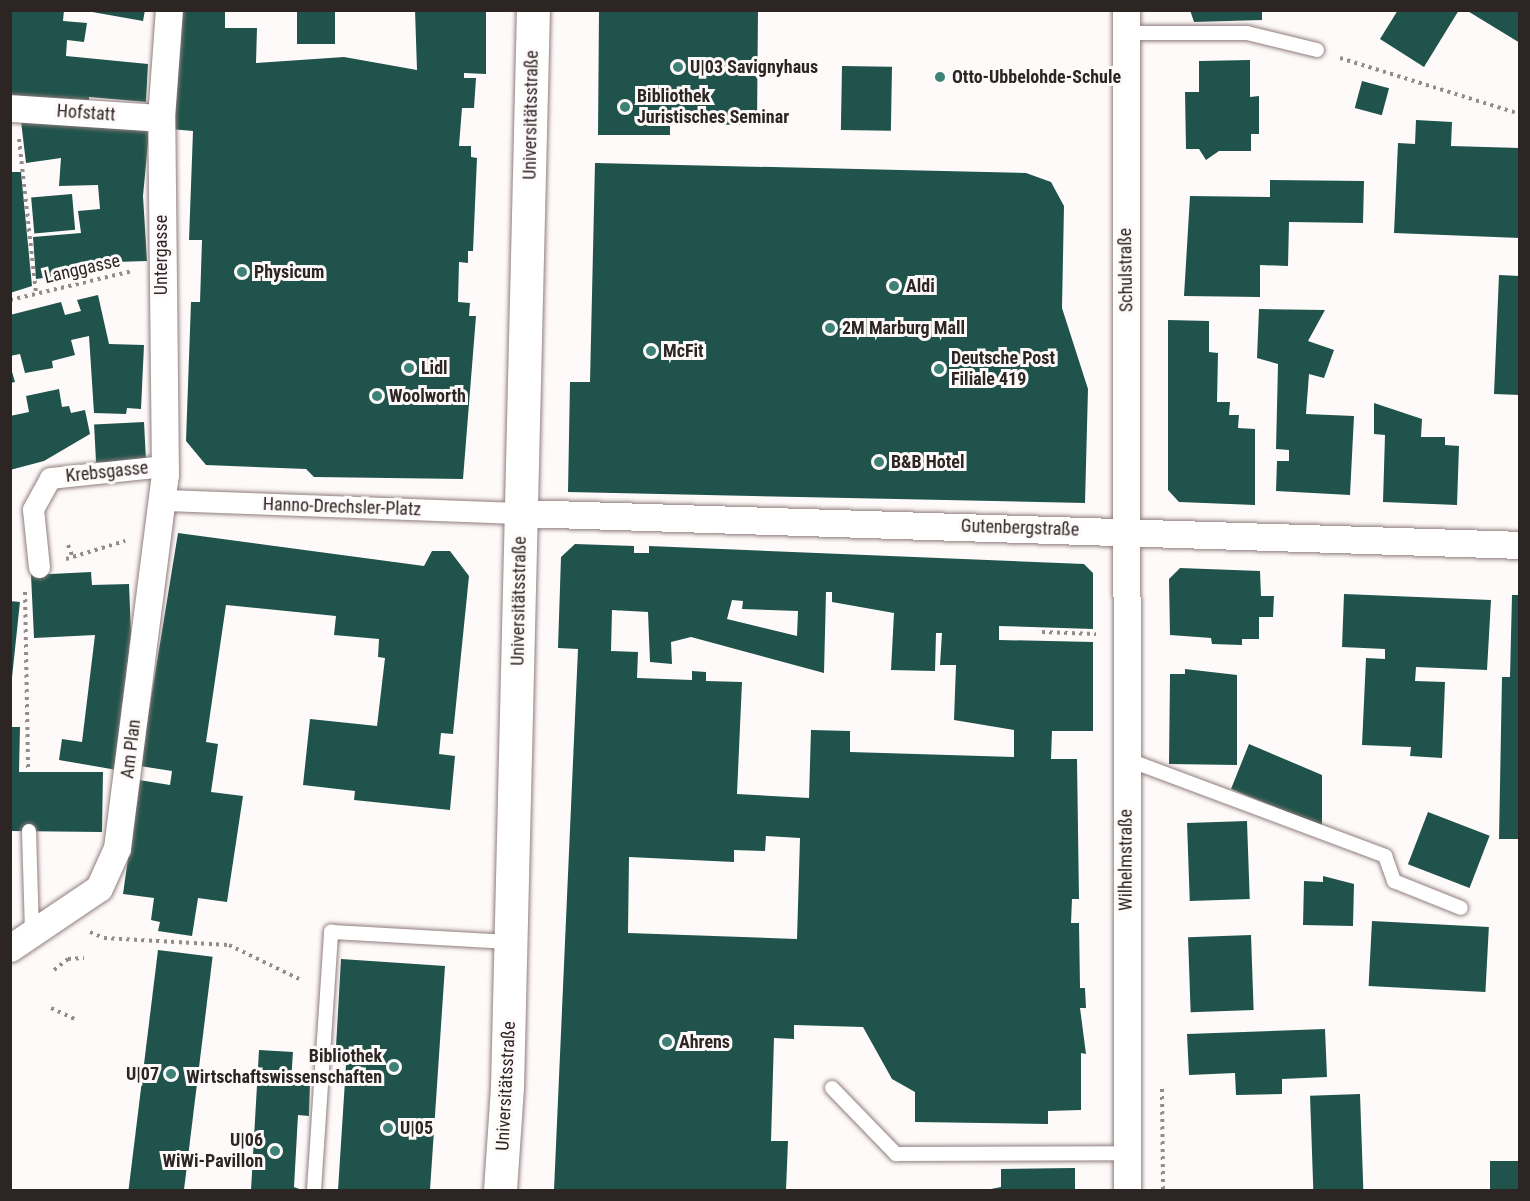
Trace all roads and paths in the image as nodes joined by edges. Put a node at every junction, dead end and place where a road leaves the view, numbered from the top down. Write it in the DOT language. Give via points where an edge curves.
graph roads {
  1 [pos="169,10"];
  2 [pos="533,10"];
  3 [pos="1126,22"];
  4 [pos="1317,51"];
  5 [pos="12,108"];
  6 [pos="1520,114"];
  7 [pos="161,118"];
  8 [pos="24,163"];
  9 [pos="160,265"];
  10 [pos="36,294"];
  11 [pos="10,300"];
  12 [pos="165,466"];
  13 [pos="163,500"];
  14 [pos="521,513"];
  15 [pos="1128,530"];
  16 [pos="66,538"];
  17 [pos="114,544"];
  18 [pos="1520,546"];
  19 [pos="73,558"];
  20 [pos="60,561"];
  21 [pos="39,567"];
  22 [pos="24,581"];
  23 [pos="1042,632"];
  24 [pos="1126,635"];
  25 [pos="1126,759"];
  26 [pos="28,772"];
  27 [pos="29,831"];
  28 [pos="1461,908"];
  29 [pos="87,930"];
  30 [pos="21,941"];
  31 [pos="511,942"];
  32 [pos="84,958"];
  33 [pos="54,970"];
  34 [pos="328,994"];
  35 [pos="51,1008"];
  36 [pos="77,1020"];
  37 [pos="832,1088"];
  38 [pos="1126,1153"];
  39 [pos="314,1191"];
  40 [pos="500,1191"];
  41 [pos="1127,1191"];
  1 -- 7 [label="street, Untergasse"];
  2 -- 14 [label="main road, Universitätsstraße"];
  3 -- 4 [label="lane" via="1247,33"];
  3 -- 15 [label="street, Schulstraße"];
  4 -- 6 [label="path"];
  5 -- 7 [label="street, Hofstatt"];
  7 -- 9 [label="street, Untergasse"];
  8 -- 10 [label="path"];
  9 -- 10 [label="path, Langgasse"];
  9 -- 12 [label="street, Untergasse"];
  10 -- 11 [label="path, Langgasse"];
  12 -- 13 [label="street, Untergasse"];
  12 -- 21 [label="street, Krebsgasse" via="50,478 33,508"];
  13 -- 14 [label="street, Hanno-Drechsler-Platz"];
  13 -- 30 [label="street, Am Plan" via="115,854 99,888"];
  14 -- 15 [label="street, Gutenbergstraße"];
  14 -- 31 [label="main road, Universitätsstraße"];
  15 -- 18 [label="street, Gutenbergstraße"];
  15 -- 24 [label="street, Wilhelmstraße"];
  16 -- 19 [label="path"];
  17 -- 19 [label="path"];
  19 -- 20 [label="path"];
  22 -- 26 [label="path"];
  23 -- 24 [label="path"];
  24 -- 25 [label="street, Wilhelmstraße"];
  25 -- 28 [label="lane" via="1385,856 1394,882"];
  25 -- 38 [label="street, Wilhelmstraße"];
  27 -- 30 [label="lane"];
  29 -- 34 [label="path" via="104,938 229,945"];
  31 -- 34 [label="lane" via="331,932"];
  31 -- 40 [label="main road, Universitätsstraße"];
  32 -- 33 [label="path" via="68,959"];
  34 -- 39 [label="lane"];
  35 -- 36 [label="path"];
  37 -- 38 [label="lane" via="896,1154"];
  38 -- 41 [label="street, Wilhelmstraße"];
}
